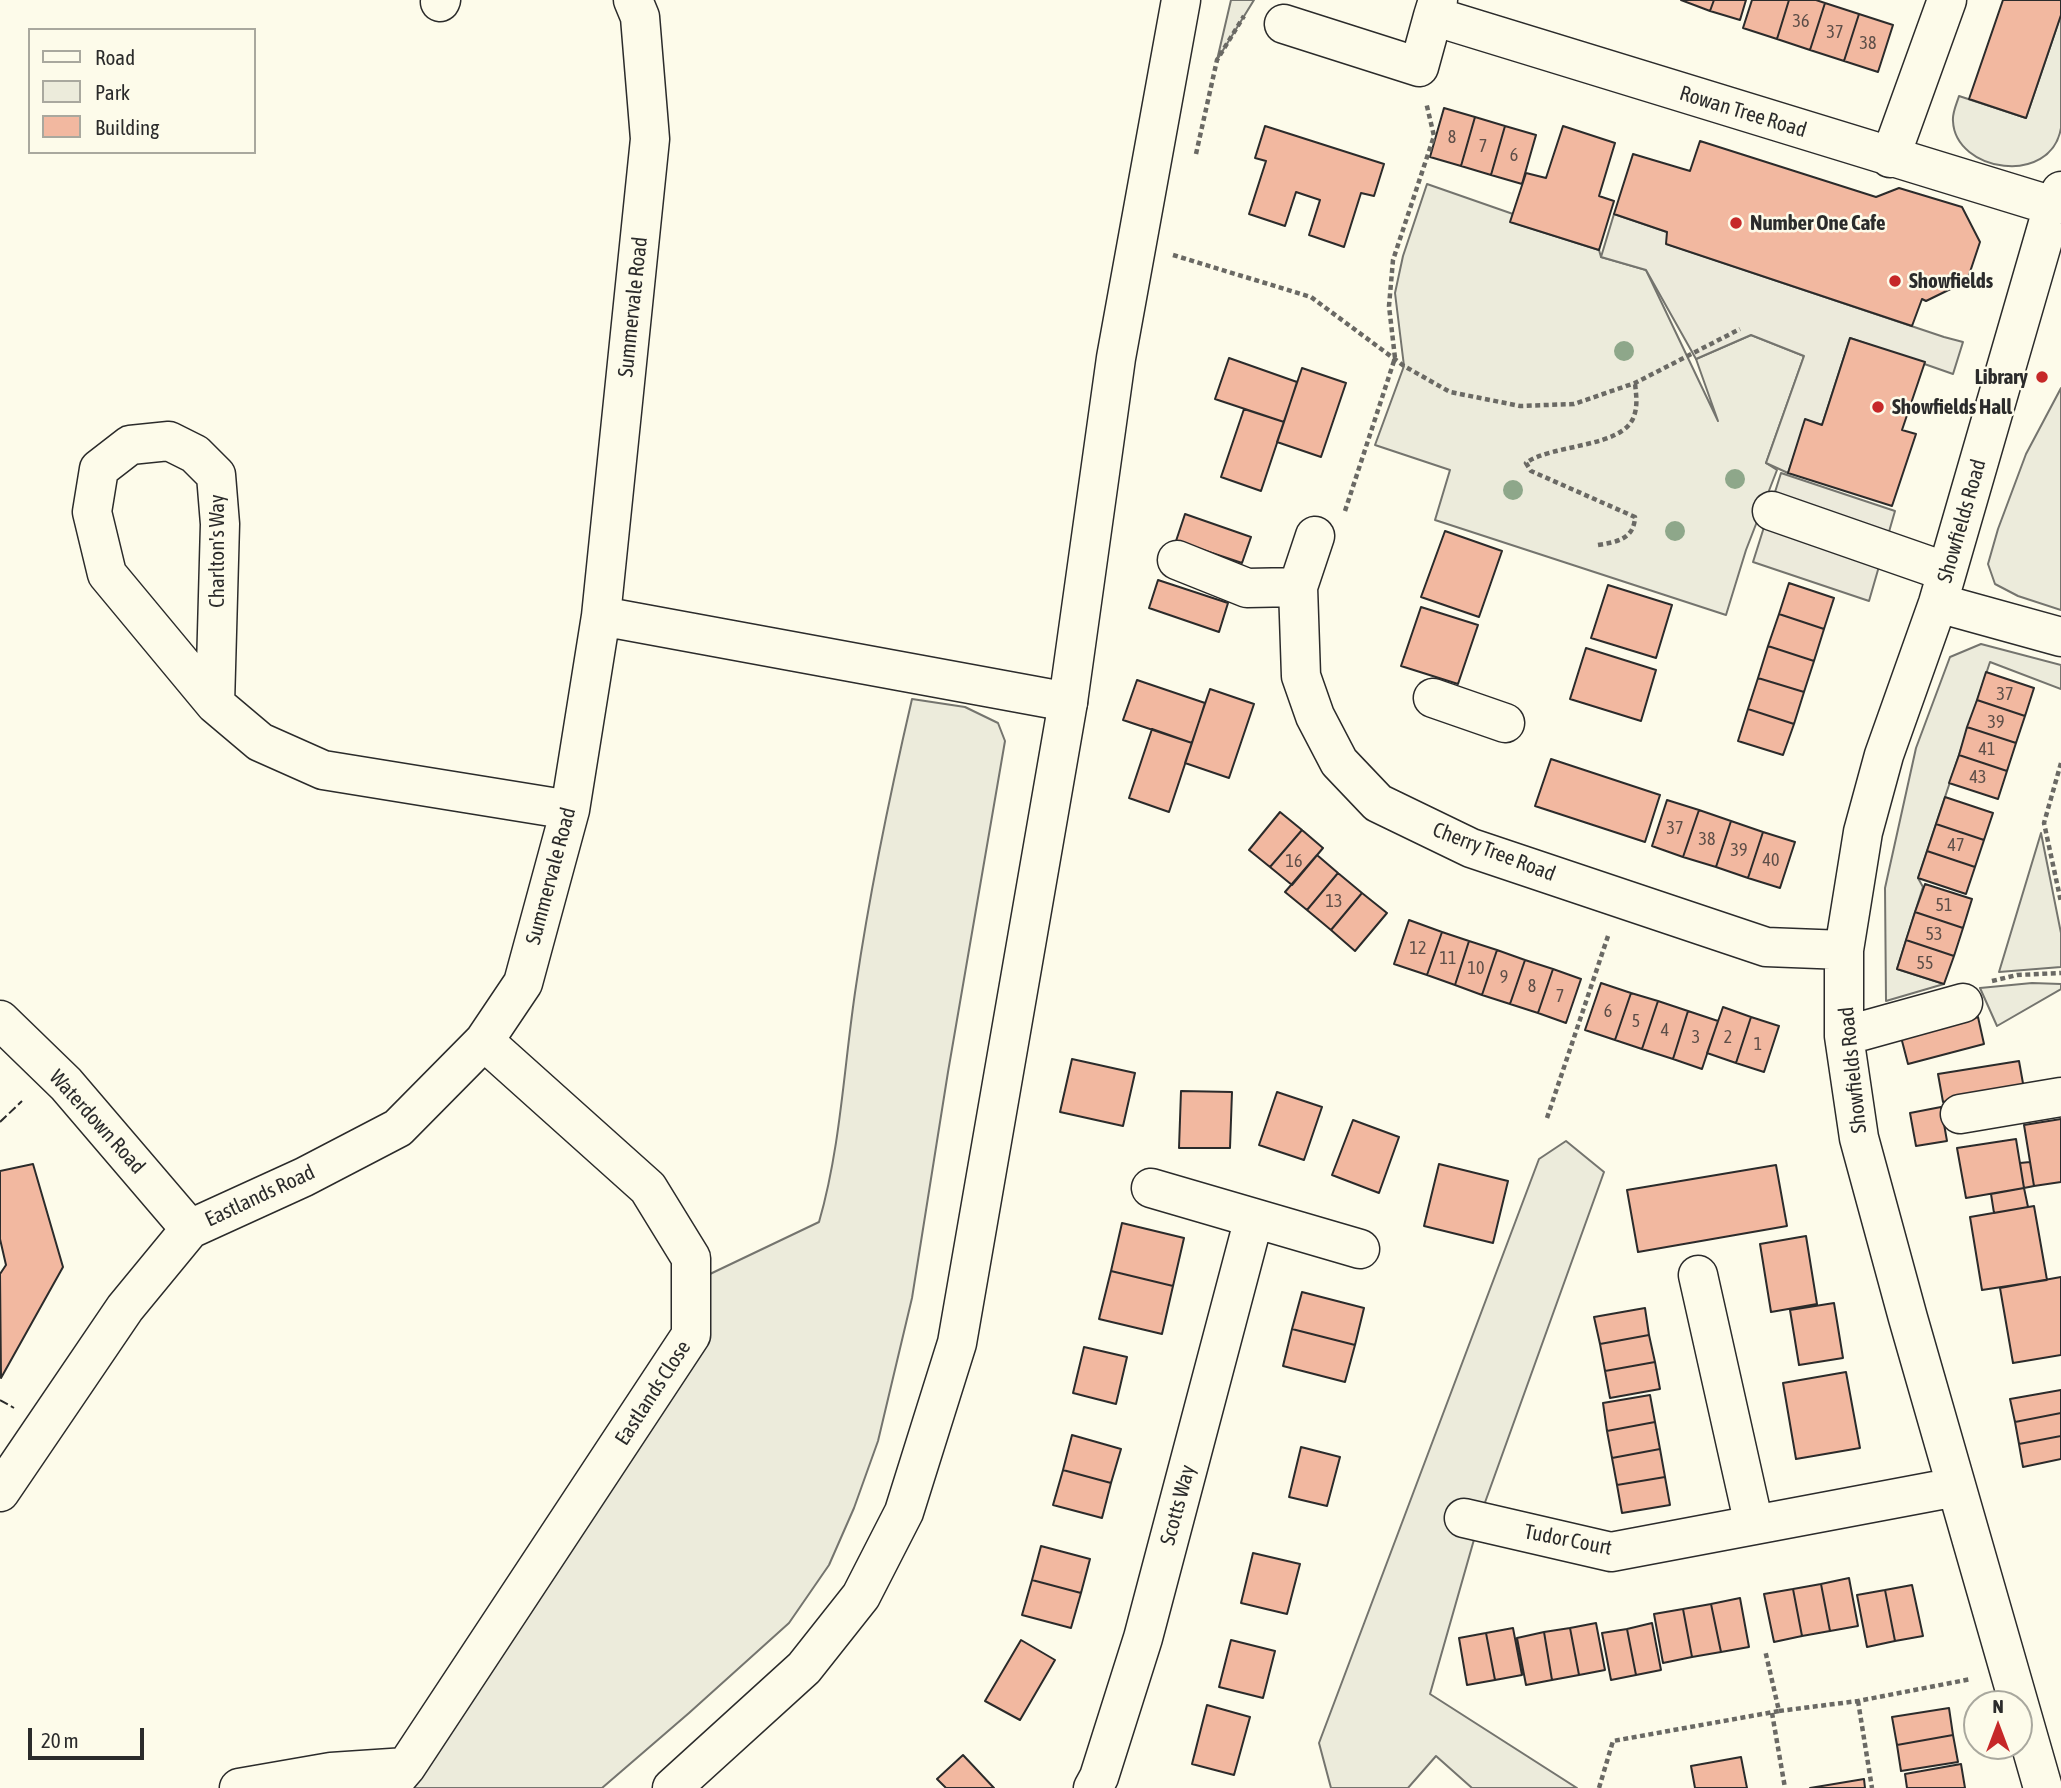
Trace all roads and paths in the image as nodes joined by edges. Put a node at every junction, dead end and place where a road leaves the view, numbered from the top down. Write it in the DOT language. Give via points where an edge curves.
graph roads {
  1 [pos="633,0"];
  2 [pos="1181,0"];
  3 [pos="1947,0"];
  4 [pos="1436,8"];
  5 [pos="1248,10"];
  6 [pos="1284,24"];
  7 [pos="1419,66"];
  8 [pos="1890,158"];
  9 [pos="1194,164"];
  10 [pos="2057,199"];
  11 [pos="1176,243"];
  12 [pos="1740,329"];
  13 [pos="1395,358"];
  14 [pos="1634,383"];
  15 [pos="1772,511"];
  16 [pos="1315,536"];
  17 [pos="1598,545"];
  18 [pos="1177,560"];
  19 [pos="1298,587"];
  20 [pos="1942,587"];
  21 [pos="601,615"];
  22 [pos="2061,637"];
  23 [pos="1433,698"];
  24 [pos="1068,702"];
  25 [pos="215,704"];
  26 [pos="1505,723"];
  27 [pos="2061,763"];
  28 [pos="570,810"];
  29 [pos="1620,899"];
  30 [pos="2061,902"];
  31 [pos="1844,950"];
  32 [pos="2061,973"];
  33 [pos="1963,1003"];
  34 [pos="0,1020"];
  35 [pos="1844,1036"];
  36 [pos="484,1041"];
  37 [pos="2061,1097"];
  38 [pos="1960,1114"];
  39 [pos="1547,1118"];
  40 [pos="1151,1188"];
  41 [pos="1254,1219"];
  42 [pos="190,1229"];
  43 [pos="1360,1249"];
  44 [pos="1698,1275"];
  45 [pos="1956,1487"];
  46 [pos="0,1492"];
  47 [pos="1464,1518"];
  48 [pos="1754,1525"];
  49 [pos="1765,1650"];
  50 [pos="2010,1672"];
  51 [pos="1858,1700"];
  52 [pos="1779,1712"];
  53 [pos="1772,1713"];
  54 [pos="397,1778"];
  55 [pos="239,1788"];
  56 [pos="672,1788"];
  57 [pos="1093,1788"];
  58 [pos="1599,1788"];
  59 [pos="1785,1788"];
  60 [pos="1872,1788"];
  61 [pos="2043,1788"];
  1 -- 21 [label="main road, Summervale Road" via="640,17 650,139"];
  2 -- 24 [label="main road" via="1116,358"];
  3 -- 8 [label="main road"];
  4 -- 7 [label="main road, Rowan Tree Road"];
  4 -- 8 [label="main road, Rowan Tree Road"];
  5 -- 9 [label="path" via="1217,60"];
  6 -- 7 [label="main road"];
  7 -- 13 [label="path" via="1434,136 1393,260 1389,306"];
  8 -- 10 [label="main road, Rowan Tree Road"];
  10 -- 20 [label="main road, Showfields Road"];
  11 -- 13 [label="path" via="1173,256 1311,297"];
  12 -- 14 [label="path"];
  13 -- 14 [label="path" via="1450,392 1520,406 1574,404"];
  13 -- 16 [label="path" via="1340,528"];
  14 -- 17 [label="path" via="1634,419 1620,433 1536,455 1526,463 1531,471 1635,517 1629,536"];
  15 -- 20 [label="main road"];
  16 -- 19 [label="main road, Cherry Tree Road"];
  18 -- 19 [label="main road" via="1247,588"];
  19 -- 29 [label="main road, Cherry Tree Road" via="1301,676 1315,716 1339,762 1378,803 1472,848"];
  20 -- 22 [label="main road"];
  20 -- 31 [label="main road, Showfields Road" via="1884,755 1864,832"];
  21 -- 24 [label="main road"];
  21 -- 28 [label="main road, Summervale Road"];
  23 -- 26 [label="main road"];
  24 -- 56 [label="main road" via="957,1343 904,1512 861,1596 804,1668"];
  25 -- 25 [label="main road, Charlton's Way" via="107,574 92,512 99,469 130,444 169,441 195,454 216,475 220,524"];
  25 -- 28 [label="main road, Charlton's Way" via="260,742 323,770"];
  27 -- 30 [label="path" via="2044,822"];
  28 -- 36 [label="main road, Summervale Road" via="523,983"];
  29 -- 31 [label="main road, Cherry Tree Road" via="1766,947"];
  29 -- 39 [label="path"];
  31 -- 35 [label="main road, Showfields Road"];
  32 -- 33 [label="path" via="2017,975 1973,986"];
  33 -- 35 [label="main road"];
  34 -- 42 [label="main road, Waterdown Road" via="66,1084"];
  35 -- 45 [label="main road, Showfields Road" via="1859,1138"];
  36 -- 42 [label="main road, Eastlands Road" via="398,1128"];
  36 -- 54 [label="main road, Eastlands Close" via="648,1188 691,1258 691,1335"];
  37 -- 38 [label="main road"];
  40 -- 41 [label="main road"];
  41 -- 43 [label="main road"];
  41 -- 57 [label="main road, Scotts Way" via="1143,1638"];
  42 -- 46 [label="main road, Eastlands Road" via="125,1308"];
  44 -- 48 [label="main road"];
  45 -- 48 [label="main road, Tudor Court"];
  45 -- 50 [label="main road, Showfields Road"];
  47 -- 48 [label="main road, Tudor Court" via="1611,1552"];
  49 -- 52 [label="path"];
  50 -- 51 [label="path"];
  50 -- 61 [label="main road, Showfields Road"];
  51 -- 52 [label="path"];
  51 -- 60 [label="path"];
  52 -- 53 [label="path"];
  53 -- 58 [label="path" via="1613,1741"];
  53 -- 59 [label="path"];
  54 -- 55 [label="main road, Eastlands Close" via="331,1772"];
}
